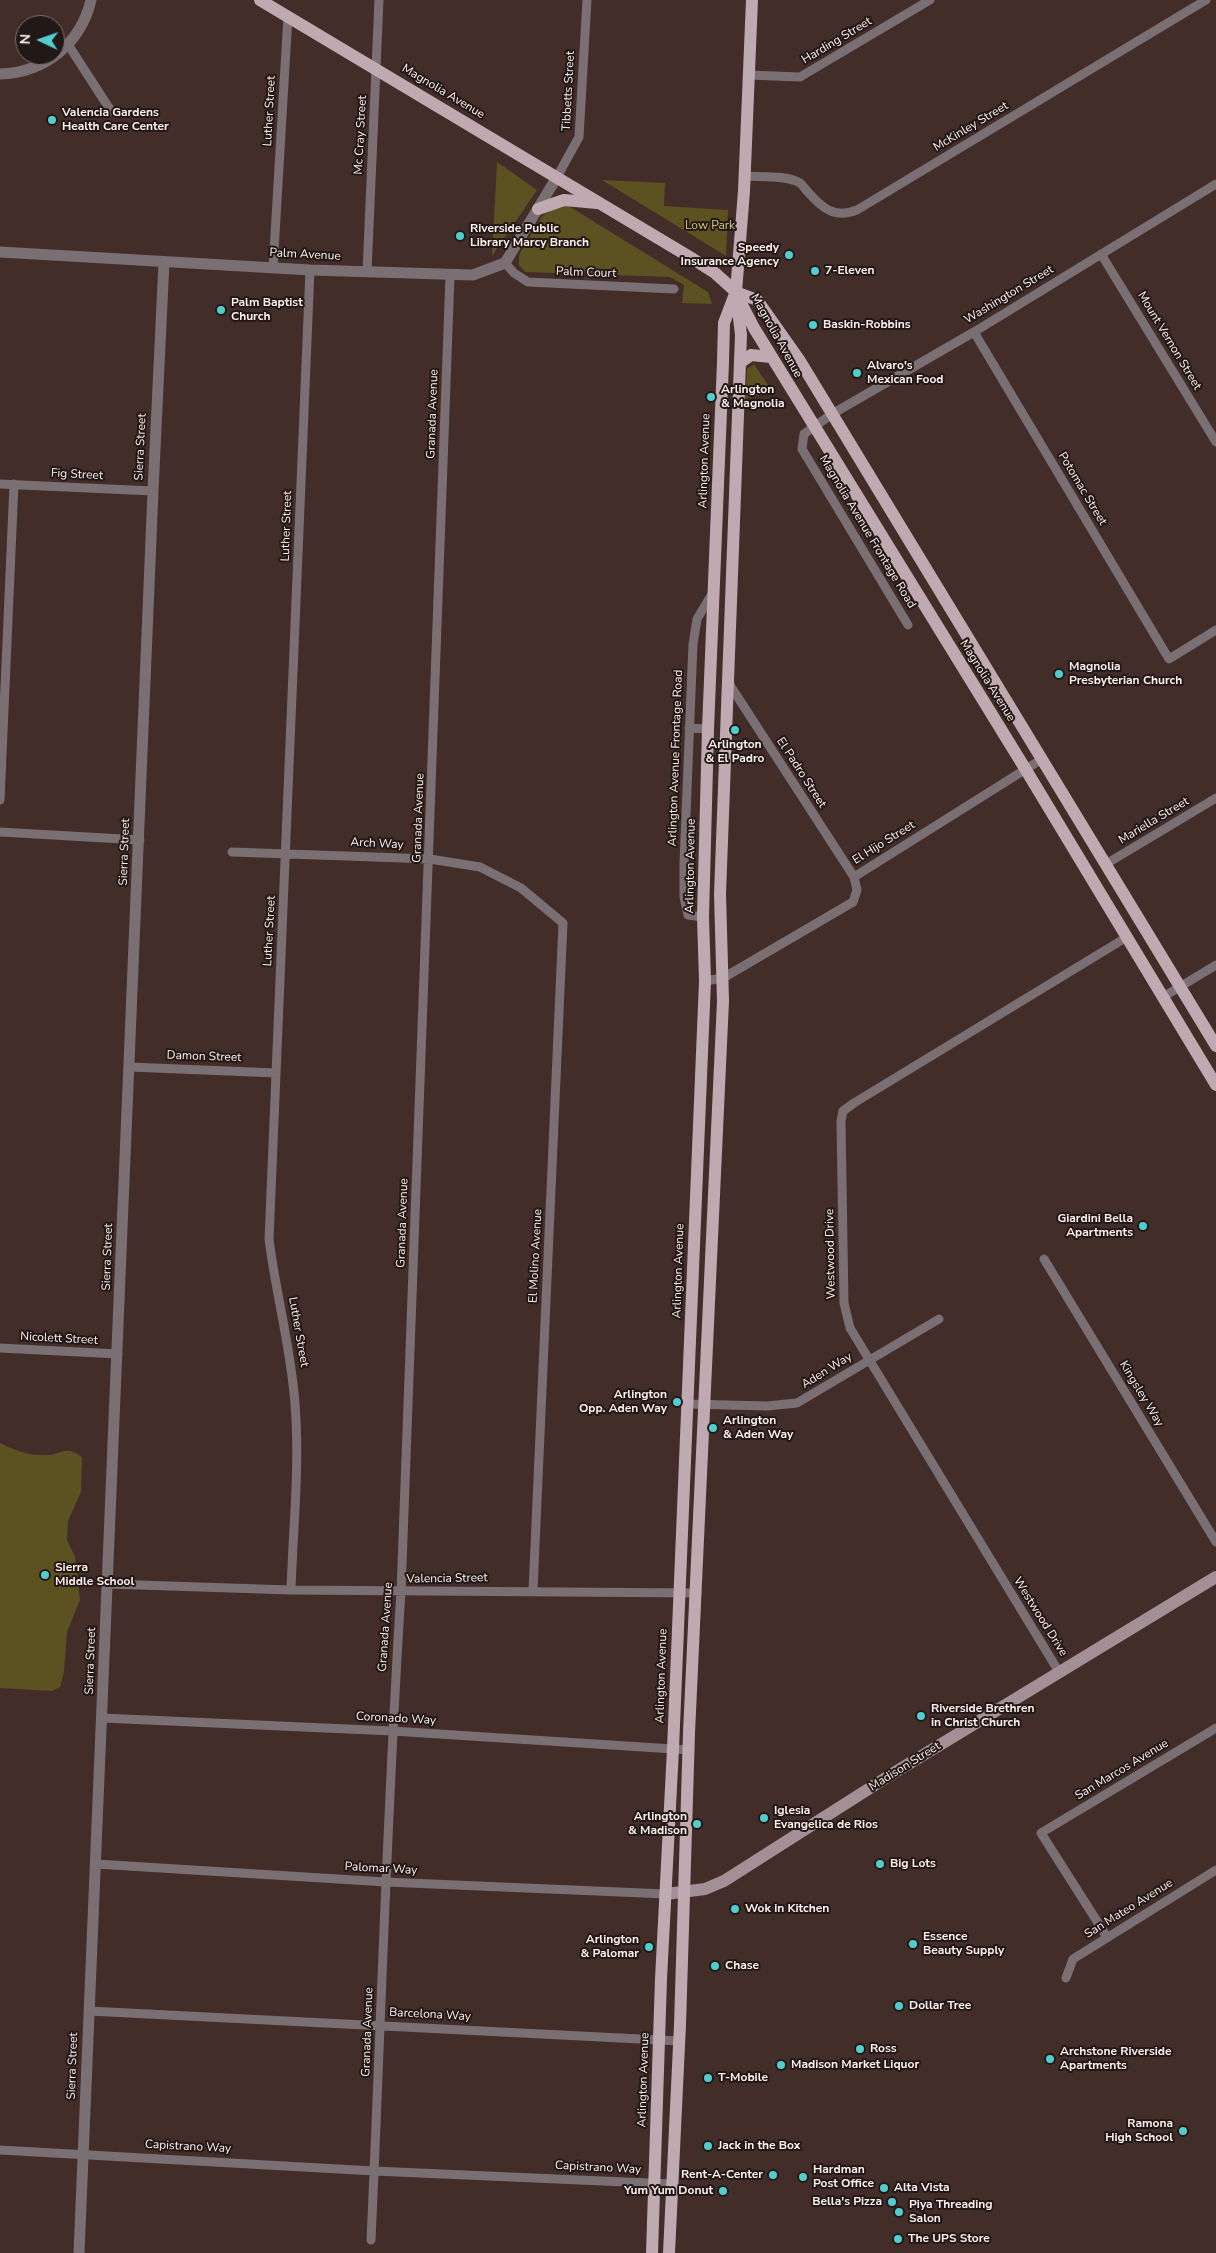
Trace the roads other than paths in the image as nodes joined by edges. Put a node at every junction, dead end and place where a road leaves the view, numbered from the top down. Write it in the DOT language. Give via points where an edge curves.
graph roads {
  1 [pos="92,0"];
  2 [pos="260,0"];
  3 [pos="380,0"];
  4 [pos="587,0"];
  5 [pos="752,0"];
  6 [pos="930,0"];
  7 [pos="1206,0"];
  8 [pos="288,16"];
  9 [pos="69,46"];
  10 [pos="376,69"];
  11 [pos="0,74"];
  12 [pos="749,75"];
  13 [pos="111,111"];
  14 [pos="745,176"];
  15 [pos="557,177"];
  16 [pos="1216,184"];
  17 [pos="602,204"];
  18 [pos="538,209"];
  19 [pos="0,252"];
  20 [pos="1101,254"];
  21 [pos="164,262"];
  22 [pos="505,263"];
  23 [pos="273,268"];
  24 [pos="310,270"];
  25 [pos="368,272"];
  26 [pos="450,276"];
  27 [pos="674,288"];
  28 [pos="736,292"];
  29 [pos="974,332"];
  30 [pos="771,357"];
  31 [pos="740,363"];
  32 [pos="832,414"];
  33 [pos="814,427"];
  34 [pos="1216,442"];
  35 [pos="0,484"];
  36 [pos="14,484"];
  37 [pos="153,492"];
  38 [pos="713,592"];
  39 [pos="908,625"];
  40 [pos="1216,630"];
  41 [pos="728,682"];
  42 [pos="689,728"];
  43 [pos="708,729"];
  44 [pos="1042,759"];
  45 [pos="1026,770"];
  46 [pos="1216,798"];
  47 [pos="0,800"];
  48 [pos="0,832"];
  49 [pos="140,840"];
  50 [pos="232,852"];
  51 [pos="286,852"];
  52 [pos="430,859"];
  53 [pos="1106,864"];
  54 [pos="854,877"];
  55 [pos="703,917"];
  56 [pos="563,923"];
  57 [pos="1127,937"];
  58 [pos="1216,964"];
  59 [pos="723,978"];
  60 [pos="705,981"];
  61 [pos="1180,987"];
  62 [pos="1162,997"];
  63 [pos="1216,1046"];
  64 [pos="130,1067"];
  65 [pos="276,1072"];
  66 [pos="1216,1085"];
  67 [pos="1044,1258"];
  68 [pos="939,1318"];
  69 [pos="0,1348"];
  70 [pos="118,1354"];
  71 [pos="868,1360"];
  72 [pos="688,1404"];
  73 [pos="706,1404"];
  74 [pos="1216,1542"];
  75 [pos="1216,1577"];
  76 [pos="108,1584"];
  77 [pos="291,1590"];
  78 [pos="533,1590"];
  79 [pos="401,1592"];
  80 [pos="678,1592"];
  81 [pos="697,1593"];
  82 [pos="1059,1672"];
  83 [pos="102,1718"];
  84 [pos="1216,1728"];
  85 [pos="392,1731"];
  86 [pos="673,1749"];
  87 [pos="689,1750"];
  88 [pos="96,1864"];
  89 [pos="1216,1870"];
  90 [pos="386,1882"];
  91 [pos="685,1892"];
  92 [pos="666,1894"];
  93 [pos="1107,1937"];
  94 [pos="1066,1978"];
  95 [pos="90,2011"];
  96 [pos="382,2025"];
  97 [pos="660,2040"];
  98 [pos="679,2041"];
  99 [pos="0,2150"];
  100 [pos="83,2154"];
  101 [pos="374,2171"];
  102 [pos="655,2183"];
  103 [pos="671,2184"];
  104 [pos="371,2240"];
  105 [pos="79,2253"];
  106 [pos="652,2253"];
  107 [pos="669,2253"];
  1 -- 9 [label="street"];
  2 -- 8 [label="main road, Magnolia Avenue"];
  3 -- 10 [label="street, Mc Cray Street"];
  4 -- 15 [label="street, Tibbetts Street" via="579,137"];
  5 -- 12 [label="main road, Arlington Avenue"];
  6 -- 12 [label="street, Harding Street" via="800,77"];
  7 -- 14 [label="street, McKinley Street" via="848,214 834,214 824,209 800,183 790,179"];
  8 -- 10 [label="main road, Magnolia Avenue"];
  8 -- 23 [label="street, Luther Street"];
  9 -- 11 [label="street" via="35,66"];
  9 -- 13 [label="street"];
  10 -- 15 [label="main road, Magnolia Avenue"];
  10 -- 25 [label="street, Mc Cray Street"];
  12 -- 14 [label="main road, Arlington Avenue"];
  14 -- 28 [label="main road, Arlington Avenue"];
  15 -- 17 [label="main road, Magnolia Avenue"];
  15 -- 18 [label="street"];
  16 -- 20 [label="street, Washington Street"];
  17 -- 18 [label="main road" via="564,200"];
  17 -- 28 [label="main road, Magnolia Avenue" via="715,273"];
  18 -- 22 [label="street"];
  19 -- 21 [label="street, Palm Avenue"];
  20 -- 29 [label="street, Washington Street"];
  20 -- 34 [label="street, Mount Vernon Street"];
  21 -- 23 [label="street, Palm Avenue"];
  21 -- 37 [label="street, Sierra Street"];
  22 -- 26 [label="street, Palm Avenue" via="473,275"];
  22 -- 27 [label="street, Palm Court" via="528,282"];
  23 -- 24 [label="street, Palm Avenue"];
  24 -- 25 [label="street, Palm Avenue"];
  24 -- 51 [label="street, Luther Street"];
  25 -- 26 [label="street, Palm Avenue"];
  26 -- 52 [label="street, Granada Avenue"];
  28 -- 30 [label="main road, Magnolia Avenue"];
  28 -- 31 [label="main road, Arlington Avenue" via="741,335"];
  28 -- 32 [label="main road, Magnolia Avenue" via="757,300"];
  28 -- 38 [label="main road, Arlington Avenue" via="724,323"];
  29 -- 32 [label="street, Washington Street"];
  29 -- 40 [label="street, Potomac Street" via="1169,658"];
  30 -- 31 [label="main road" via="751,355"];
  30 -- 33 [label="main road, Magnolia Avenue"];
  31 -- 41 [label="main road, Arlington Avenue"];
  32 -- 33 [label="street, Washington Street"];
  32 -- 44 [label="main road, Magnolia Avenue"];
  33 -- 39 [label="street, Magnolia Avenue Frontage Road" via="804,434 802,449"];
  33 -- 45 [label="main road, Magnolia Avenue"];
  35 -- 36 [label="street, Fig Street"];
  36 -- 37 [label="street, Fig Street"];
  36 -- 47 [label="street"];
  37 -- 49 [label="street, Sierra Street"];
  38 -- 42 [label="street, Arlington Avenue Frontage Road" via="697,619"];
  38 -- 43 [label="main road, Arlington Avenue"];
  41 -- 54 [label="street, El Padro Street"];
  41 -- 59 [label="main road, Arlington Avenue" via="720,894"];
  42 -- 43 [label="street"];
  42 -- 55 [label="street, Arlington Avenue Frontage Road" via="684,898 688,915"];
  43 -- 55 [label="main road, Arlington Avenue"];
  44 -- 45 [label="street, El Hijo Street"];
  44 -- 53 [label="main road, Magnolia Avenue"];
  45 -- 54 [label="street, El Hijo Street"];
  45 -- 57 [label="main road, Magnolia Avenue"];
  46 -- 53 [label="street, Mariella Street"];
  48 -- 49 [label="street"];
  49 -- 64 [label="street, Sierra Street"];
  50 -- 51 [label="street, Arch Way"];
  51 -- 52 [label="street, Arch Way"];
  51 -- 65 [label="street, Luther Street"];
  52 -- 56 [label="street, Arch Way" via="480,867 520,888"];
  52 -- 79 [label="street, Granada Avenue"];
  53 -- 61 [label="main road, Magnolia Avenue"];
  54 -- 59 [label="street, El Hijo Street" via="857,890 852,902"];
  55 -- 60 [label="main road, Arlington Avenue"];
  56 -- 78 [label="street, El Molino Avenue"];
  57 -- 62 [label="main road, Magnolia Avenue"];
  57 -- 71 [label="street, Westwood Drive" via="843,1111 844,1303 850,1328"];
  58 -- 61 [label="street"];
  59 -- 60 [label="street, El Hijo Street"];
  59 -- 73 [label="main road, Arlington Avenue"];
  60 -- 72 [label="main road, Arlington Avenue"];
  61 -- 62 [label="street"];
  61 -- 63 [label="main road, Magnolia Avenue"];
  62 -- 66 [label="main road, Magnolia Avenue"];
  64 -- 65 [label="street, Damon Street"];
  64 -- 70 [label="street, Sierra Street"];
  65 -- 77 [label="street, Luther Street" via="269,1239 295,1404 297,1442"];
  67 -- 74 [label="street, Kingsley Way"];
  68 -- 71 [label="street, Aden Way"];
  69 -- 70 [label="street, Nicolett Street"];
  70 -- 76 [label="street, Sierra Street"];
  71 -- 73 [label="street, Aden Way" via="798,1403 768,1406"];
  71 -- 82 [label="street, Westwood Drive"];
  72 -- 73 [label="street, Aden Way"];
  72 -- 80 [label="main road, Arlington Avenue"];
  73 -- 81 [label="main road, Arlington Avenue"];
  75 -- 82 [label="main road, Madison Street"];
  76 -- 77 [label="street, Valencia Street"];
  76 -- 83 [label="street, Sierra Street"];
  77 -- 79 [label="street, Valencia Street"];
  78 -- 79 [label="street, Valencia Street"];
  78 -- 80 [label="street, Valencia Street"];
  79 -- 85 [label="street, Granada Avenue"];
  80 -- 81 [label="street, Valencia Street"];
  80 -- 86 [label="main road, Arlington Avenue"];
  81 -- 87 [label="main road, Arlington Avenue"];
  82 -- 91 [label="main road, Madison Street" via="724,1881 705,1889"];
  83 -- 85 [label="street, Coronado Way"];
  83 -- 88 [label="street, Sierra Street"];
  84 -- 93 [label="street, San Marcos Avenue" via="1041,1833"];
  85 -- 86 [label="street, Coronado Way"];
  85 -- 90 [label="street, Granada Avenue"];
  86 -- 87 [label="street, Coronado Way"];
  86 -- 92 [label="main road, Arlington Avenue"];
  87 -- 91 [label="main road, Arlington Avenue"];
  88 -- 90 [label="street, Palomar Way"];
  88 -- 95 [label="street, Sierra Street"];
  89 -- 93 [label="street, San Mateo Avenue"];
  90 -- 92 [label="street, Palomar Way"];
  90 -- 96 [label="street, Granada Avenue"];
  91 -- 92 [label="main road, Madison Street"];
  91 -- 98 [label="main road, Arlington Avenue"];
  92 -- 97 [label="main road, Arlington Avenue"];
  93 -- 94 [label="street, San Mateo Avenue" via="1074,1959"];
  95 -- 96 [label="street, Barcelona Way"];
  95 -- 100 [label="street, Sierra Street"];
  96 -- 97 [label="street, Barcelona Way"];
  96 -- 101 [label="street, Granada Avenue"];
  97 -- 98 [label="street, Barcelona Way"];
  97 -- 102 [label="main road, Arlington Avenue"];
  98 -- 103 [label="main road, Arlington Avenue"];
  99 -- 100 [label="street, Capistrano Way"];
  100 -- 101 [label="street, Capistrano Way"];
  100 -- 105 [label="street, Sierra Street"];
  101 -- 102 [label="street, Capistrano Way"];
  101 -- 104 [label="street"];
  102 -- 103 [label="street, Capistrano Way"];
  102 -- 106 [label="main road, Arlington Avenue"];
  103 -- 107 [label="main road, Arlington Avenue"];
}
